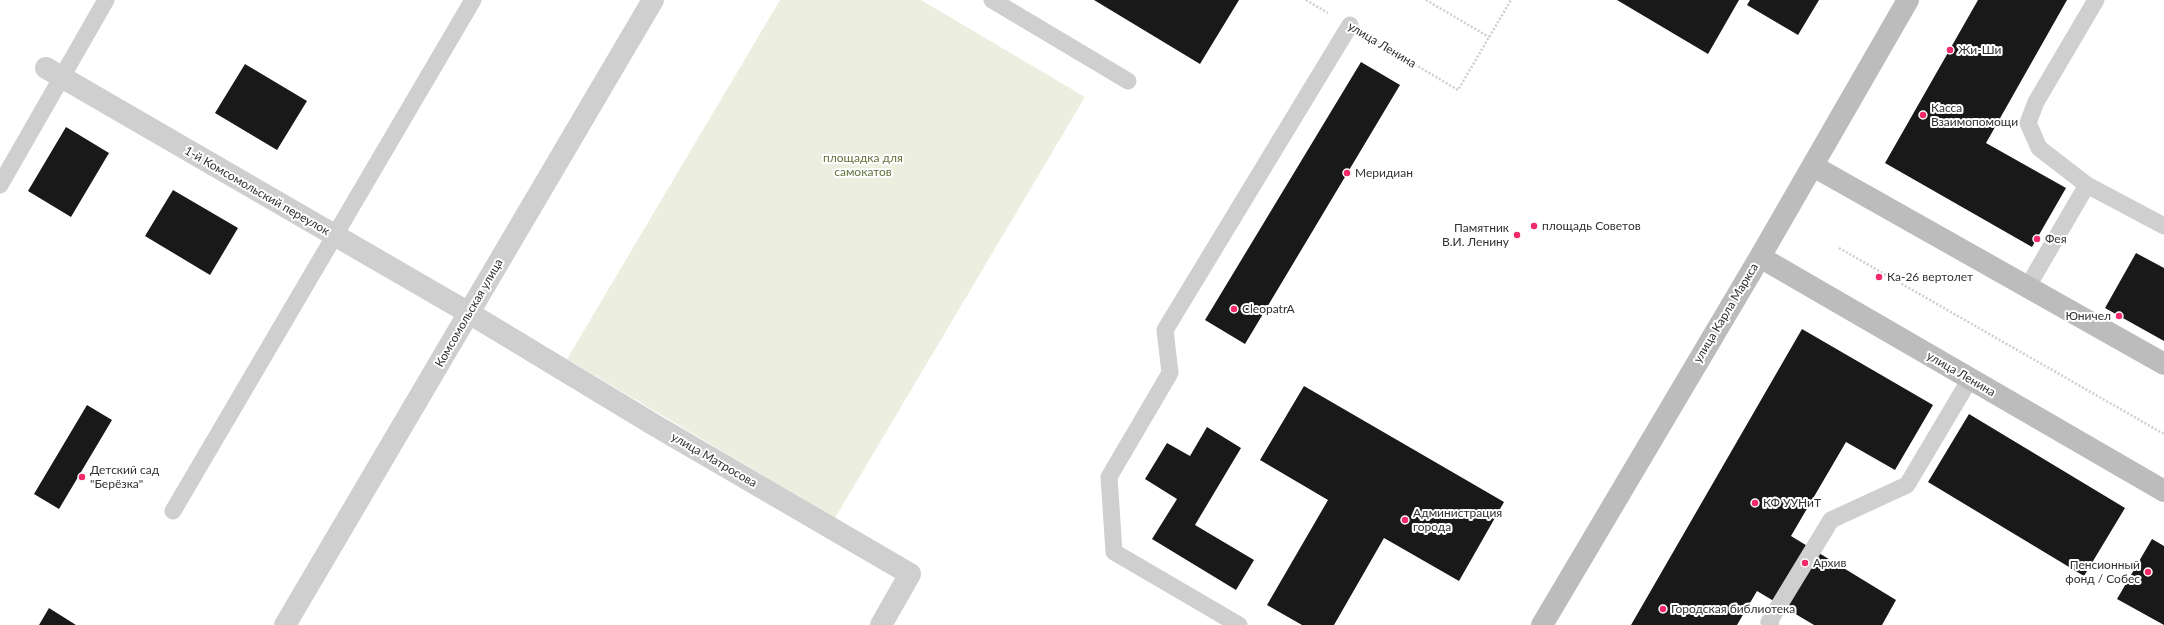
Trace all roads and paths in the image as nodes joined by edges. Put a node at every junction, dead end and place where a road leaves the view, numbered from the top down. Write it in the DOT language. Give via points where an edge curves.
graph roads {
  1 [pos="106,0"];
  2 [pos="473,0"];
  3 [pos="653,0"];
  4 [pos="1306,0"];
  5 [pos="1426,0"];
  6 [pos="1511,0"];
  7 [pos="1908,0"];
  8 [pos="2096,0"];
  9 [pos="997,1"];
  10 [pos="1350,25"];
  11 [pos="1489,37"];
  12 [pos="54,73"];
  13 [pos="1128,81"];
  14 [pos="1812,166"];
  15 [pos="0,185"];
  16 [pos="2087,185"];
  17 [pos="2164,226"];
  18 [pos="335,236"];
  19 [pos="1838,248"];
  20 [pos="1760,257"];
  21 [pos="2028,286"];
  22 [pos="469,313"];
  23 [pos="2164,364"];
  24 [pos="1970,379"];
  25 [pos="2164,434"];
  26 [pos="2164,491"];
  27 [pos="173,511"];
  28 [pos="285,625"];
  29 [pos="881,625"];
  30 [pos="1239,625"];
  31 [pos="1542,625"];
  32 [pos="1771,625"];
  1 -- 12 [label="lane"];
  2 -- 18 [label="lane"];
  3 -- 22 [label="street, Комсомольская улица"];
  4 -- 10 [label="path, улица Ленина"];
  5 -- 11 [label="path"];
  6 -- 11 [label="path"];
  7 -- 14 [label="main road, улица Карла Маркса"];
  8 -- 16 [label="lane" via="2036,102 2028,122 2040,148"];
  9 -- 13 [label="lane"];
  10 -- 11 [label="path, улица Ленина" via="1458,90"];
  10 -- 30 [label="lane" via="1165,330 1170,373 1109,477 1114,552"];
  12 -- 15 [label="lane"];
  12 -- 18 [label="street, 1-й Комсомольский переулок"];
  14 -- 20 [label="main road, улица Карла Маркса"];
  14 -- 21 [label="main road"];
  16 -- 17 [label="lane"];
  16 -- 21 [label="lane"];
  18 -- 22 [label="street, 1-й Комсомольский переулок"];
  18 -- 27 [label="lane"];
  19 -- 25 [label="path"];
  20 -- 24 [label="main road, улица Ленина"];
  20 -- 31 [label="main road, улица Карла Маркса"];
  21 -- 23 [label="main road"];
  22 -- 28 [label="street, Комсомольская улица"];
  22 -- 29 [label="street, улица Матросова" via="656,426 910,574"];
  24 -- 26 [label="main road, улица Ленина"];
  24 -- 32 [label="lane" via="1907,485 1830,520 1769,622"];
}
